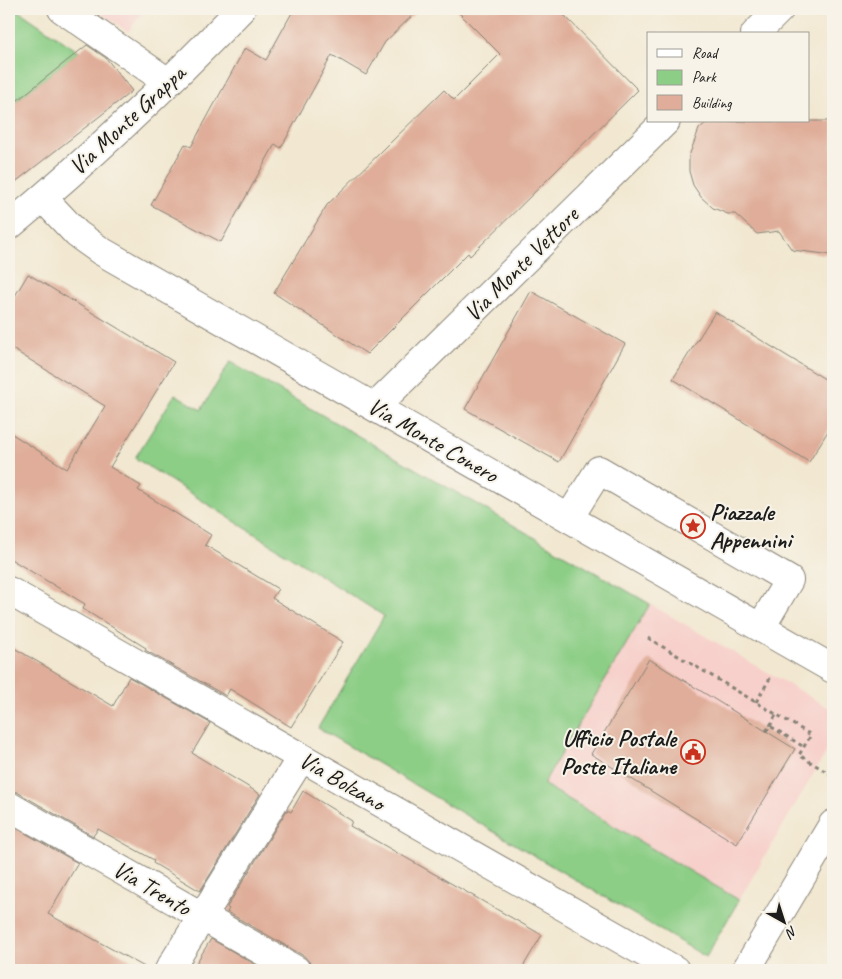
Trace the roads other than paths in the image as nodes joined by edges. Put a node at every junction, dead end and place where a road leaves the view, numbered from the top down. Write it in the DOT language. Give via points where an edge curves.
graph roads {
  1 [pos="62,9"];
  2 [pos="241,9"];
  3 [pos="780,9"];
  4 [pos="757,32"];
  5 [pos="168,82"];
  6 [pos="665,122"];
  7 [pos="43,198"];
  8 [pos="9,226"];
  9 [pos="375,407"];
  10 [pos="569,518"];
  11 [pos="9,591"];
  12 [pos="761,627"];
  13 [pos="833,669"];
  14 [pos="301,758"];
  15 [pos="9,806"];
  16 [pos="833,824"];
  17 [pos="202,916"];
  18 [pos="169,970"];
  19 [pos="296,970"];
  20 [pos="675,970"];
  21 [pos="746,970"];
  1 -- 5 [label="street"];
  2 -- 5 [label="street, Via Monte Grappa"];
  3 -- 4 [label="street"];
  5 -- 7 [label="street, Via Monte Grappa"];
  6 -- 9 [label="street, Via Monte Vettore"];
  7 -- 8 [label="street, Via Monte Grappa"];
  7 -- 9 [label="street, Via Monte Conero" via="77,234 101,251"];
  9 -- 10 [label="street, Via Monte Conero"];
  10 -- 12 [label="street, Via Monte Conero"];
  10 -- 12 [label="street" via="599,470 789,580"];
  11 -- 14 [label="street, Via Bolzano"];
  12 -- 13 [label="street, Via Monte Conero"];
  14 -- 17 [label="street"];
  14 -- 20 [label="street, Via Bolzano"];
  15 -- 17 [label="street, Via Trento"];
  16 -- 21 [label="street"];
  17 -- 18 [label="street"];
  17 -- 19 [label="street, Via Trento"];
}
